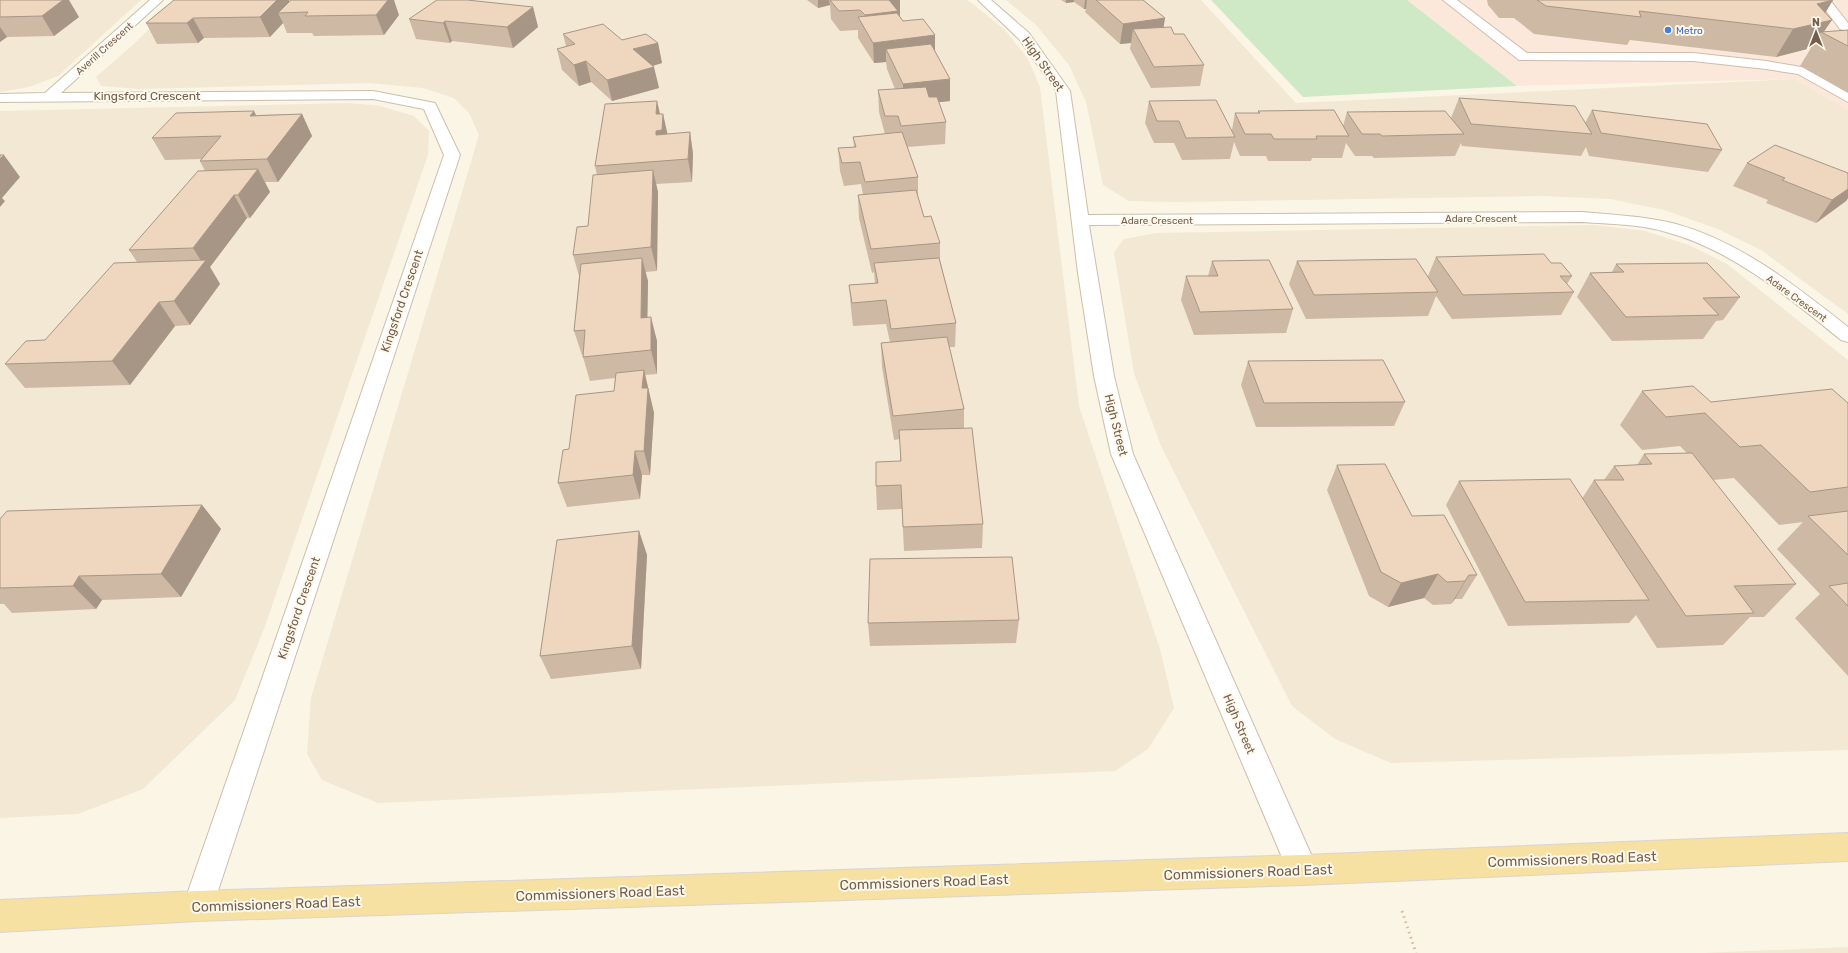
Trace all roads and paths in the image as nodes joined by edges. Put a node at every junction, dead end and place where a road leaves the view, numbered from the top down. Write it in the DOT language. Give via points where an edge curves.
graph roads {
  1 [pos="157,0"];
  2 [pos="984,0"];
  3 [pos="1449,0"];
  4 [pos="1824,0"];
  5 [pos="1848,28"];
  6 [pos="50,96"];
  7 [pos="0,98"];
  8 [pos="1848,98"];
  9 [pos="1081,220"];
  10 [pos="1848,336"];
  11 [pos="1848,847"];
  12 [pos="1303,870"];
  13 [pos="198,906"];
  14 [pos="0,916"];
  1 -- 6 [label="street, Averill Crescent"];
  2 -- 9 [label="street, High Street" via="1024,36 1063,91"];
  3 -- 8 [label="street" via="1524,57 1694,57 1766,65 1802,71"];
  4 -- 5 [label="street"];
  6 -- 7 [label="street, Kingsford Crescent"];
  6 -- 13 [label="street, Kingsford Crescent" via="373,94 430,106 452,155"];
  9 -- 10 [label="street, Adare Crescent" via="1582,217 1643,222 1697,236 1741,259 1795,294"];
  9 -- 12 [label="street, High Street" via="1103,368 1122,454"];
  11 -- 12 [label="main road, Commissioners Road East"];
  12 -- 13 [label="main road, Commissioners Road East"];
  13 -- 14 [label="main road, Commissioners Road East"];
}
